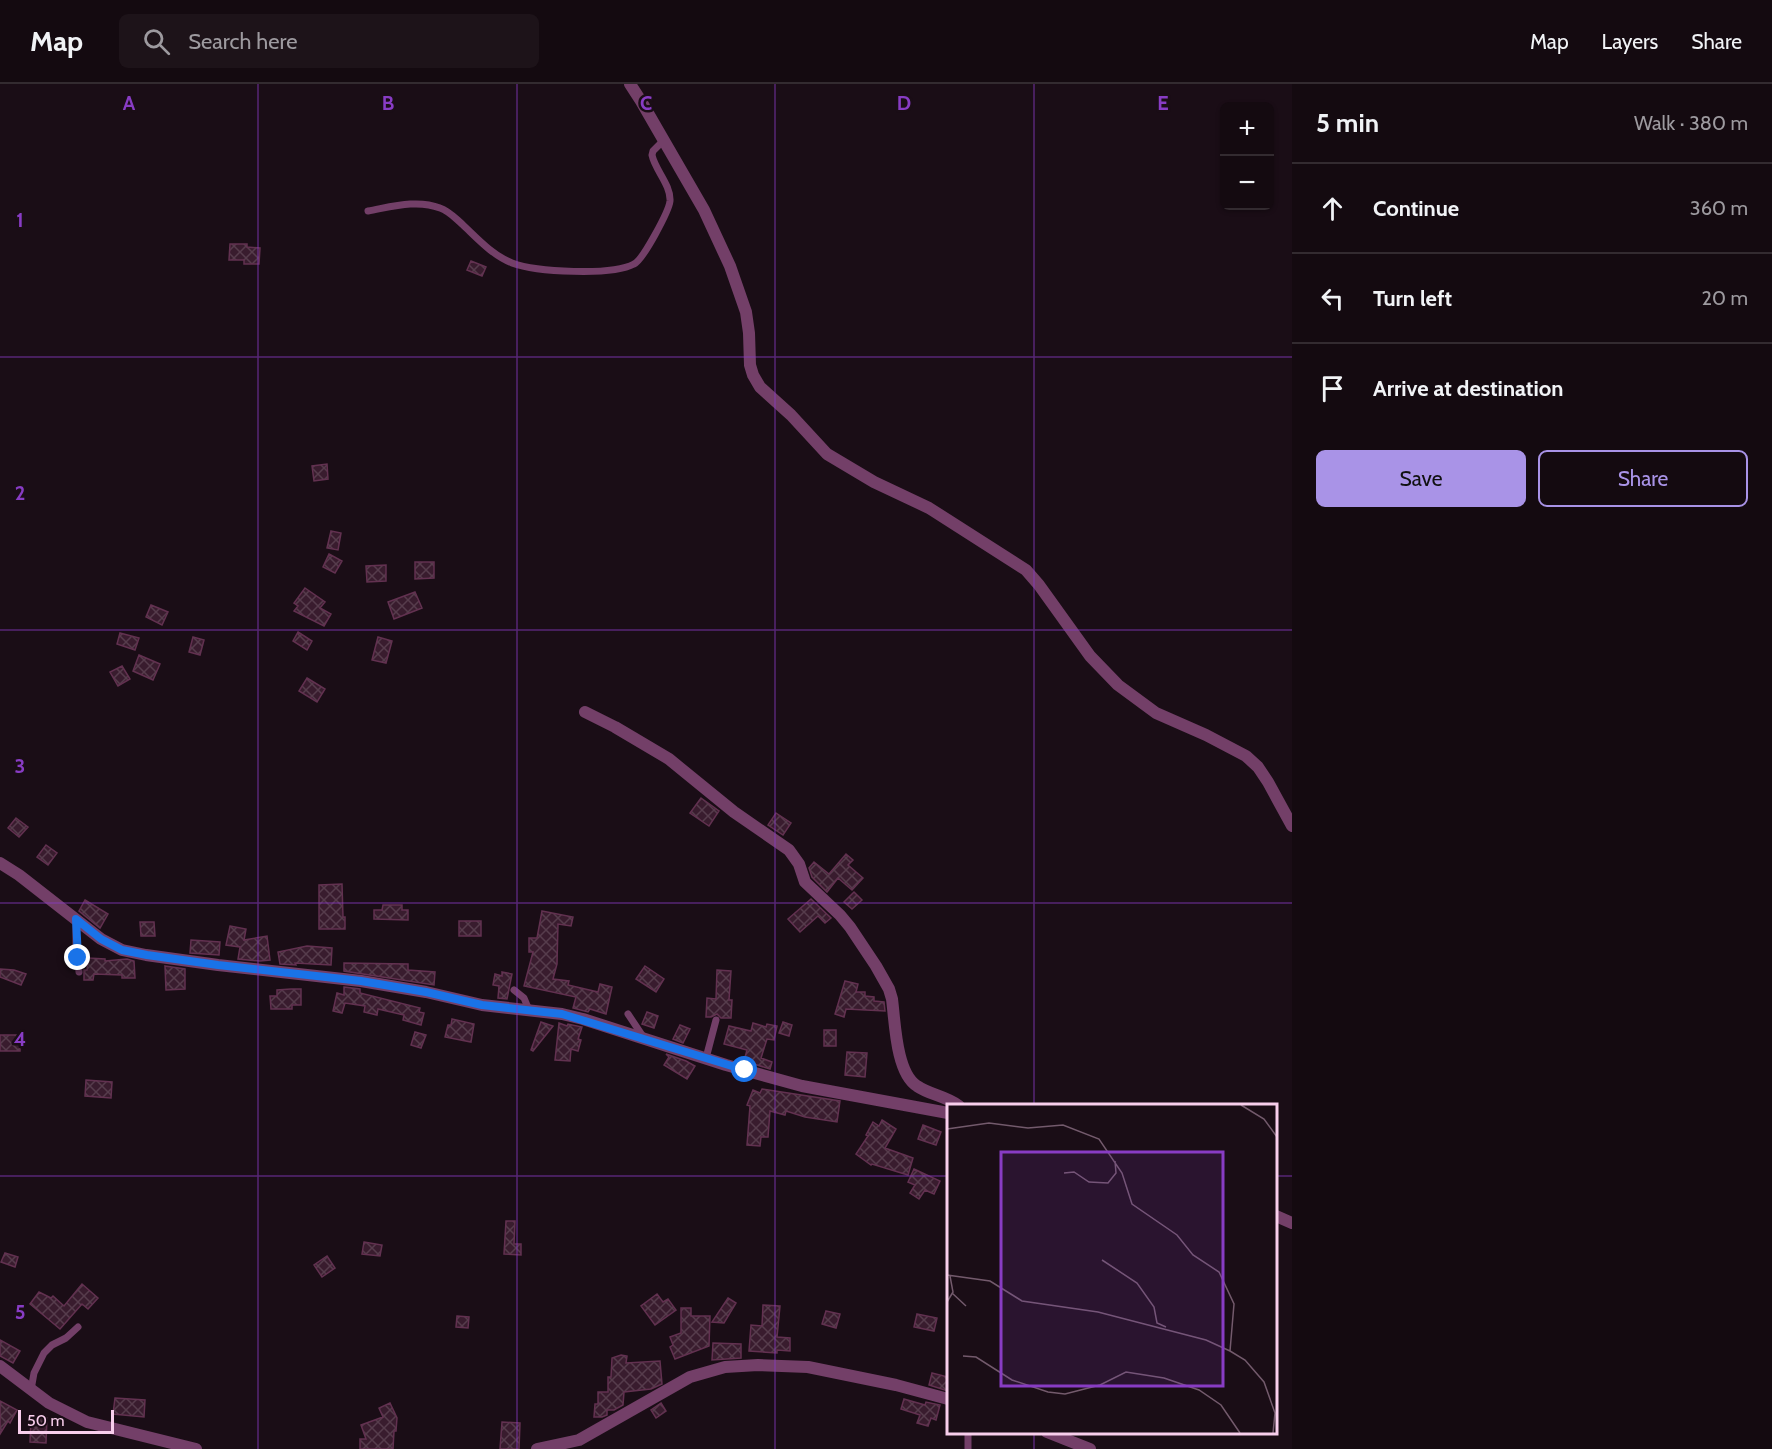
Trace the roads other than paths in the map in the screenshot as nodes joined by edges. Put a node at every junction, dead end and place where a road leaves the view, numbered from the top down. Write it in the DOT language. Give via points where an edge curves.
graph roads {
  1 [pos="630,84"];
  2 [pos="664,140"];
  3 [pos="368,211"];
  4 [pos="585,712"];
  5 [pos="1292,826"];
  6 [pos="0,863"];
  7 [pos="76,919"];
  8 [pos="79,972"];
  9 [pos="514,990"];
  10 [pos="529,1010"];
  11 [pos="628,1014"];
  12 [pos="716,1020"];
  13 [pos="644,1038"];
  14 [pos="706,1058"];
  15 [pos="957,1104"];
  16 [pos="947,1113"];
  17 [pos="1277,1217"];
  18 [pos="1292,1223"];
  19 [pos="78,1327"];
  20 [pos="0,1366"];
  21 [pos="31,1390"];
  22 [pos="947,1399"];
  23 [pos="1052,1434"];
  24 [pos="196,1449"];
  25 [pos="537,1449"];
  26 [pos="1090,1449"];
  1 -- 2 [label="street"];
  2 -- 3 [label="lane" via="652,155 669,194 669,207 645,254 637,264 626,268 579,273 532,268 494,254 439,207 416,203"];
  2 -- 5 [label="street" via="704,210 738,286 746,312 750,365 760,387 827,454 929,508 1026,570 1090,656 1118,685 1156,713 1246,756 1258,767"];
  4 -- 15 [label="street" via="669,759 789,850 805,882 850,927 889,989 908,1078 916,1086"];
  6 -- 7 [label="street"];
  7 -- 8 [label="lane"];
  7 -- 10 [label="street" via="122,950 361,981 482,1005"];
  9 -- 10 [label="lane" via="524,998"];
  10 -- 13 [label="street" via="562,1014"];
  11 -- 13 [label="lane"];
  12 -- 14 [label="lane"];
  13 -- 14 [label="street"];
  14 -- 16 [label="street" via="802,1086"];
  17 -- 18 [label="street"];
  19 -- 21 [label="lane" via="44,1353"];
  20 -- 21 [label="street"];
  21 -- 24 [label="street" via="87,1422"];
  22 -- 25 [label="street" via="808,1367 725,1367 690,1377 579,1440"];
  23 -- 26 [label="street"];
}
